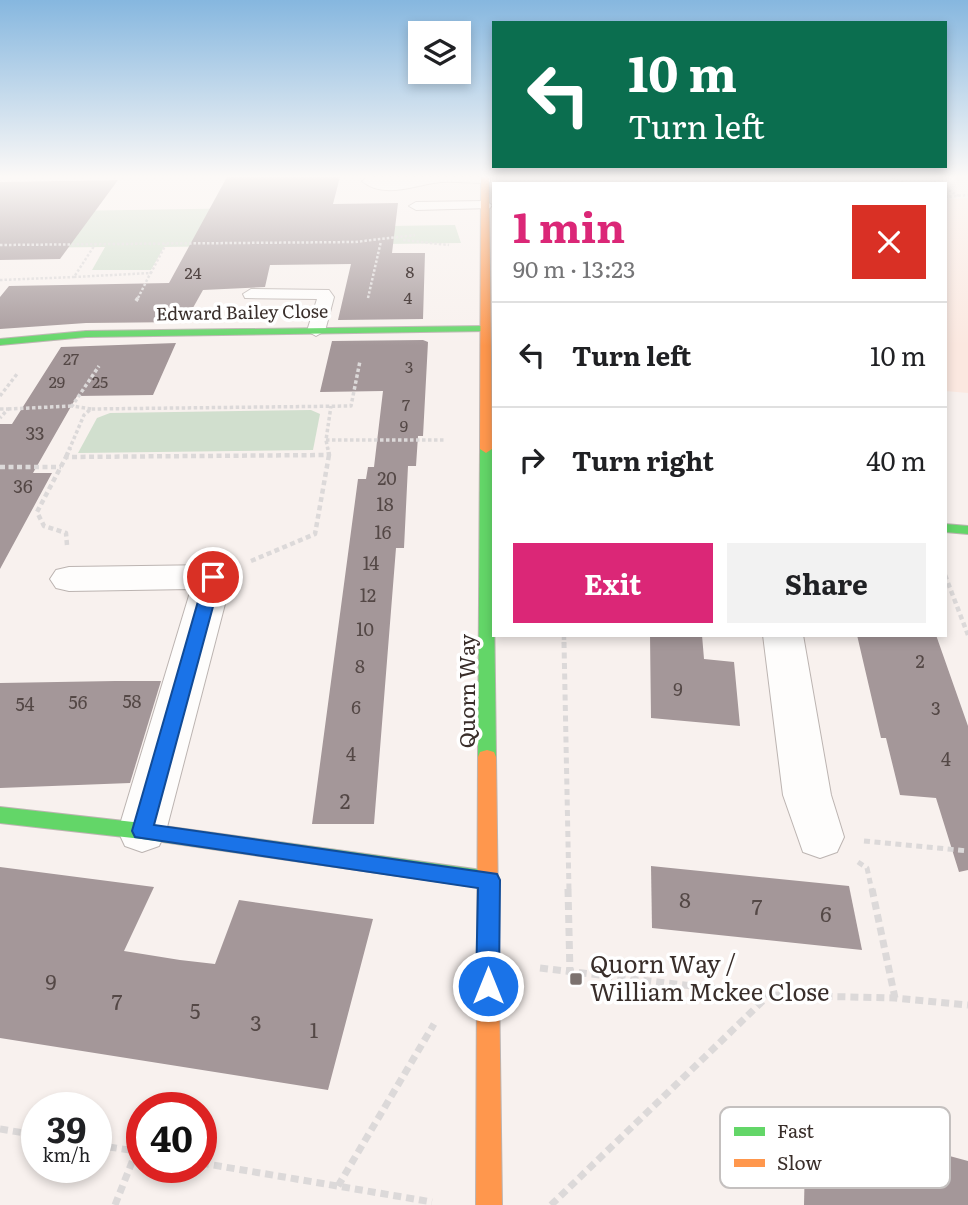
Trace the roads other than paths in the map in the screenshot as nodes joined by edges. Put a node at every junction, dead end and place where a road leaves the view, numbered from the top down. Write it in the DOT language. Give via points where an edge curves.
graph roads {
  1 [pos="485,233"];
  2 [pos="251,294"];
  3 [pos="484,329"];
  4 [pos="316,331"];
  5 [pos="0,342"];
  6 [pos="491,496"];
  7 [pos="947,528"];
  8 [pos="968,530"];
  9 [pos="69,579"];
  10 [pos="783,637"];
  11 [pos="0,814"];
  12 [pos="142,831"];
  13 [pos="820,837"];
  14 [pos="489,880"];
  15 [pos="489,1205"];
  1 -- 3 [label="street, Quorn Way"];
  2 -- 4 [label="lane" via="323,294 326,297"];
  3 -- 4 [label="street, Edward Bailey Close"];
  3 -- 6 [label="street, Quorn Way"];
  4 -- 5 [label="street, Edward Bailey Close" via="119,334"];
  6 -- 14 [label="street, Quorn Way"];
  7 -- 8 [label="street"];
  9 -- 12 [label="street" via="213,577"];
  10 -- 13 [label="street" via="807,795"];
  11 -- 12 [label="street"];
  12 -- 14 [label="street"];
  14 -- 15 [label="street, Quorn Way"];
}
